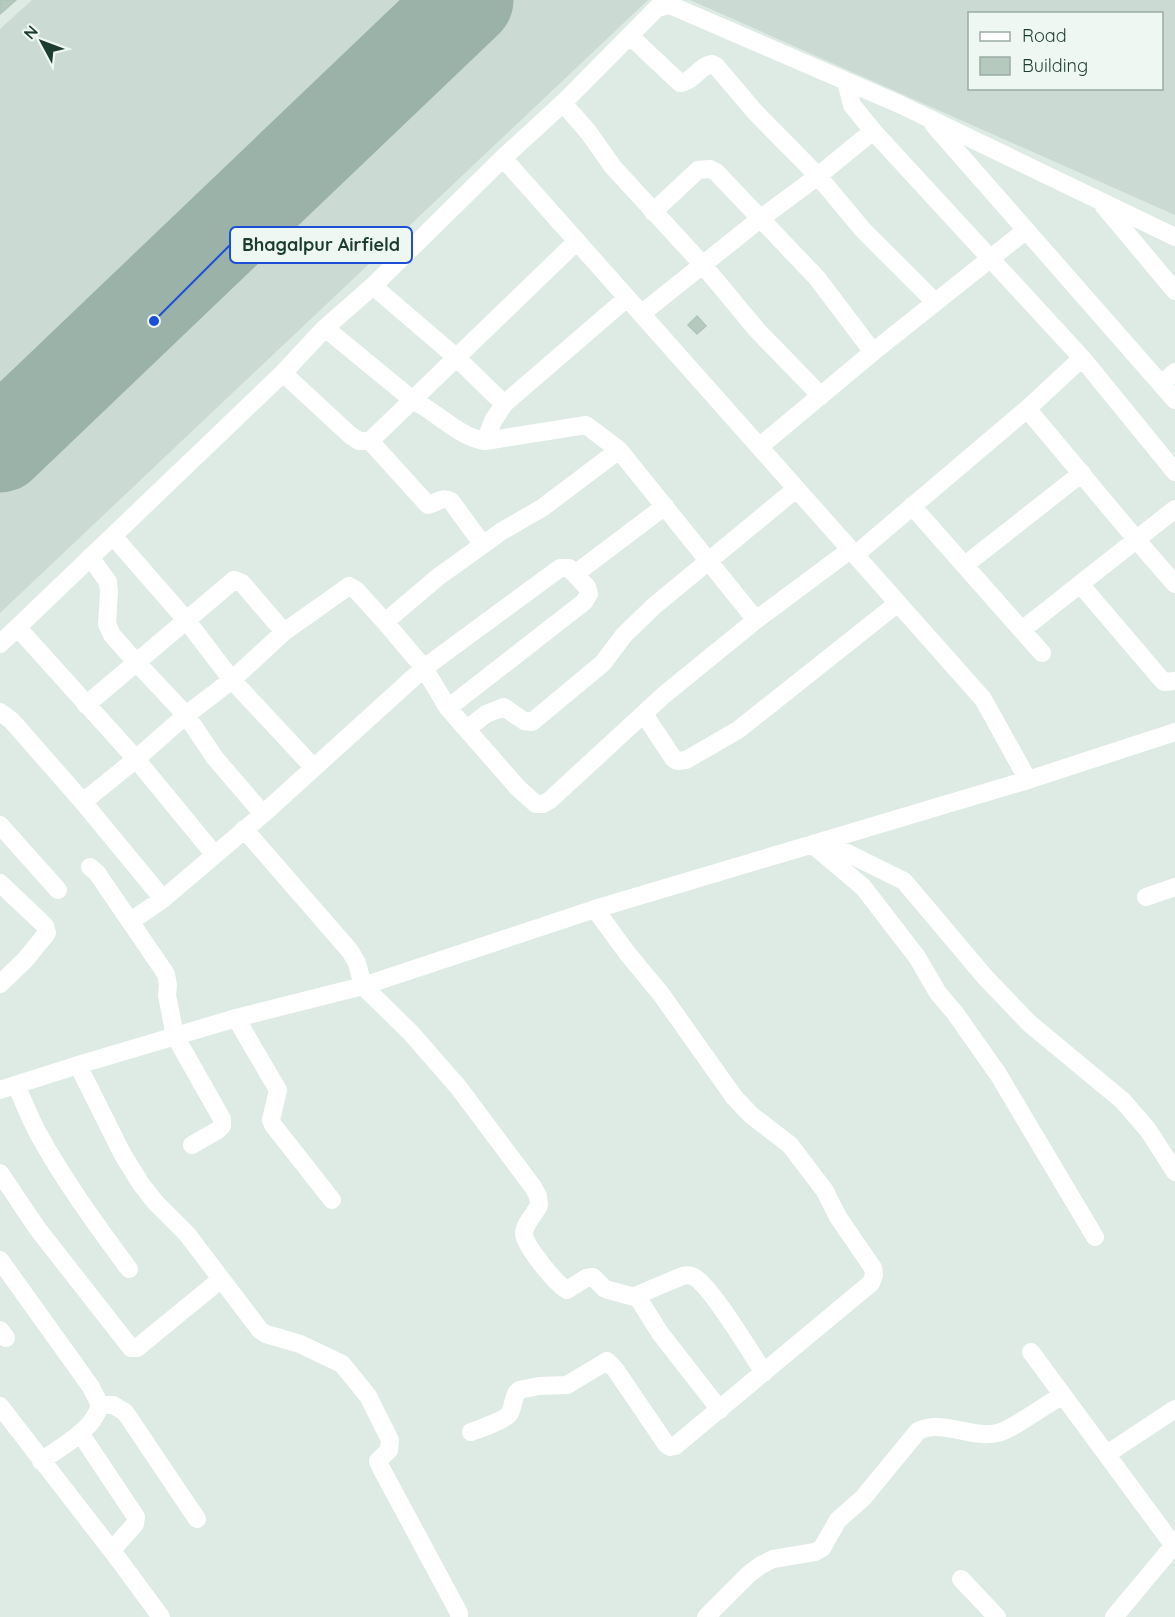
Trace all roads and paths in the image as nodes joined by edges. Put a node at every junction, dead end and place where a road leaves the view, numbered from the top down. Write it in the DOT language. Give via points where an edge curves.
graph roads {
  1 [pos="630,36"];
  2 [pos="846,81"];
  3 [pos="563,103"];
  4 [pos="928,118"];
  5 [pos="873,131"];
  6 [pos="503,158"];
  7 [pos="818,176"];
  8 [pos="1099,201"];
  9 [pos="653,212"];
  10 [pos="760,219"];
  11 [pos="1025,231"];
  12 [pos="1175,237"];
  13 [pos="577,241"];
  14 [pos="990,258"];
  15 [pos="703,265"];
  16 [pos="373,286"];
  17 [pos="1175,291"];
  18 [pos="627,298"];
  19 [pos="935,302"];
  20 [pos="641,314"];
  21 [pos="325,328"];
  22 [pos="873,352"];
  23 [pos="457,358"];
  24 [pos="1082,358"];
  25 [pos="1175,372"];
  26 [pos="283,373"];
  27 [pos="1161,384"];
  28 [pos="821,396"];
  29 [pos="1175,400"];
  30 [pos="414,401"];
  31 [pos="504,404"];
  32 [pos="1027,409"];
  33 [pos="370,441"];
  34 [pos="485,441"];
  35 [pos="759,447"];
  36 [pos="619,450"];
  37 [pos="1175,472"];
  38 [pos="1082,473"];
  39 [pos="796,489"];
  40 [pos="912,506"];
  41 [pos="665,507"];
  42 [pos="1175,509"];
  43 [pos="113,536"];
  44 [pos="1136,540"];
  45 [pos="483,545"];
  46 [pos="853,552"];
  47 [pos="90,557"];
  48 [pos="710,562"];
  49 [pos="965,565"];
  50 [pos="575,574"];
  51 [pos="1080,584"];
  52 [pos="1175,584"];
  53 [pos="898,603"];
  54 [pos="756,620"];
  55 [pos="187,621"];
  56 [pos="385,622"];
  57 [pos="18,628"];
  58 [pos="1022,630"];
  59 [pos="284,632"];
  60 [pos="0,644"];
  61 [pos="1042,653"];
  62 [pos="137,663"];
  63 [pos="424,669"];
  64 [pos="232,680"];
  65 [pos="1175,681"];
  66 [pos="86,705"];
  67 [pos="448,708"];
  68 [pos="0,712"];
  69 [pos="644,714"];
  70 [pos="186,715"];
  71 [pos="467,729"];
  72 [pos="1175,732"];
  73 [pos="136,759"];
  74 [pos="314,768"];
  75 [pos="1028,780"];
  76 [pos="83,802"];
  77 [pos="263,814"];
  78 [pos="0,825"];
  79 [pos="244,829"];
  80 [pos="818,842"];
  81 [pos="214,854"];
  82 [pos="90,867"];
  83 [pos="0,883"];
  84 [pos="1175,887"];
  85 [pos="58,890"];
  86 [pos="1146,897"];
  87 [pos="163,899"];
  88 [pos="595,909"];
  89 [pos="131,921"];
  90 [pos="0,984"];
  91 [pos="363,986"];
  92 [pos="236,1018"];
  93 [pos="175,1036"];
  94 [pos="78,1065"];
  95 [pos="8,1088"];
  96 [pos="192,1144"];
  97 [pos="1175,1172"];
  98 [pos="0,1173"];
  99 [pos="332,1200"];
  100 [pos="1095,1237"];
  101 [pos="0,1260"];
  102 [pos="129,1269"];
  103 [pos="220,1280"];
  104 [pos="635,1296"];
  105 [pos="1031,1352"];
  106 [pos="764,1372"];
  107 [pos="1062,1395"];
  108 [pos="100,1405"];
  109 [pos="0,1406"];
  110 [pos="1175,1409"];
  111 [pos="720,1410"];
  112 [pos="471,1432"];
  113 [pos="80,1433"];
  114 [pos="1107,1454"];
  115 [pos="41,1461"];
  116 [pos="196,1519"];
  117 [pos="1174,1545"];
  118 [pos="112,1550"];
  119 [pos="962,1579"];
  120 [pos="161,1617"];
  121 [pos="459,1617"];
  122 [pos="706,1617"];
  123 [pos="997,1617"];
  124 [pos="1114,1617"];
  1 -- 2 [label="street" via="657,9 670,5"];
  1 -- 3 [label="street"];
  1 -- 7 [label="street" via="680,83 712,64"];
  2 -- 4 [label="street"];
  2 -- 5 [label="street" via="852,105"];
  3 -- 6 [label="street"];
  3 -- 9 [label="street"];
  4 -- 8 [label="street"];
  4 -- 11 [label="street"];
  5 -- 7 [label="street"];
  5 -- 14 [label="street"];
  6 -- 13 [label="street"];
  6 -- 16 [label="street"];
  7 -- 10 [label="street"];
  7 -- 19 [label="street" via="863,230"];
  8 -- 12 [label="street"];
  8 -- 17 [label="street"];
  9 -- 10 [label="street" via="698,170 710,169"];
  9 -- 15 [label="street"];
  10 -- 15 [label="street"];
  10 -- 22 [label="street" via="817,278"];
  11 -- 14 [label="street"];
  11 -- 27 [label="street"];
  13 -- 18 [label="street"];
  13 -- 23 [label="street"];
  14 -- 19 [label="street"];
  14 -- 24 [label="street"];
  15 -- 20 [label="street"];
  15 -- 28 [label="street" via="757,330"];
  16 -- 21 [label="street"];
  16 -- 23 [label="street"];
  18 -- 20 [label="street"];
  18 -- 31 [label="street"];
  19 -- 22 [label="street"];
  20 -- 35 [label="street"];
  21 -- 26 [label="street"];
  21 -- 30 [label="street"];
  22 -- 28 [label="street"];
  23 -- 30 [label="street"];
  23 -- 31 [label="street"];
  24 -- 32 [label="street"];
  24 -- 37 [label="street"];
  25 -- 27 [label="street"];
  26 -- 33 [label="street" via="350,435 358,441"];
  26 -- 43 [label="street"];
  27 -- 29 [label="street"];
  28 -- 35 [label="street"];
  30 -- 33 [label="street"];
  30 -- 34 [label="street" via="472,439"];
  31 -- 34 [label="street"];
  32 -- 38 [label="street"];
  32 -- 40 [label="street"];
  33 -- 45 [label="street" via="428,505 441,499 451,501"];
  34 -- 36 [label="street" via="586,424"];
  35 -- 39 [label="street"];
  36 -- 41 [label="street"];
  36 -- 45 [label="street" via="542,508"];
  38 -- 44 [label="street"];
  38 -- 49 [label="street"];
  39 -- 46 [label="street"];
  39 -- 48 [label="street"];
  40 -- 46 [label="street"];
  40 -- 49 [label="street"];
  41 -- 48 [label="street"];
  41 -- 50 [label="street"];
  42 -- 44 [label="street"];
  43 -- 47 [label="street"];
  43 -- 55 [label="street"];
  44 -- 51 [label="street"];
  44 -- 52 [label="street"];
  45 -- 56 [label="street"];
  46 -- 53 [label="street"];
  46 -- 54 [label="street"];
  47 -- 57 [label="street"];
  47 -- 62 [label="street" via="108,582 107,624"];
  48 -- 54 [label="street"];
  48 -- 71 [label="street" via="654,606 624,635 603,663 532,722 524,722 504,707 486,714"];
  49 -- 58 [label="street"];
  50 -- 63 [label="street" via="569,568 560,568"];
  50 -- 67 [label="street" via="588,590 585,602"];
  51 -- 58 [label="street"];
  51 -- 65 [label="street" via="1161,679"];
  53 -- 69 [label="street" via="738,730 686,760 673,758"];
  53 -- 75 [label="street" via="983,699"];
  54 -- 69 [label="street"];
  55 -- 59 [label="street" via="237,580"];
  55 -- 62 [label="street"];
  55 -- 64 [label="street"];
  56 -- 59 [label="street" via="349,586"];
  56 -- 63 [label="street"];
  57 -- 60 [label="street"];
  57 -- 66 [label="street"];
  58 -- 61 [label="street"];
  59 -- 64 [label="street"];
  62 -- 66 [label="street"];
  62 -- 70 [label="street"];
  63 -- 67 [label="street"];
  63 -- 74 [label="street"];
  64 -- 70 [label="street"];
  64 -- 74 [label="street"];
  66 -- 73 [label="street"];
  67 -- 71 [label="street"];
  68 -- 76 [label="street"];
  69 -- 71 [label="street" via="543,804 532,802"];
  70 -- 73 [label="street"];
  70 -- 77 [label="street" via="215,758"];
  72 -- 75 [label="street"];
  73 -- 76 [label="street"];
  73 -- 81 [label="street"];
  74 -- 77 [label="street"];
  75 -- 80 [label="street"];
  76 -- 87 [label="street"];
  77 -- 79 [label="street"];
  78 -- 85 [label="street"];
  79 -- 81 [label="street"];
  79 -- 91 [label="street" via="350,951"];
  80 -- 88 [label="street"];
  80 -- 97 [label="street" via="904,881 1029,1023 1136,1114"];
  80 -- 100 [label="street" via="863,886 917,957 938,993 998,1074"];
  81 -- 87 [label="street"];
  82 -- 89 [label="street"];
  83 -- 90 [label="street" via="39,920 47,933"];
  84 -- 86 [label="street"];
  87 -- 89 [label="street"];
  88 -- 91 [label="street"];
  88 -- 106 [label="street" via="734,1097 790,1145 825,1191 838,1218 874,1271 871,1283"];
  89 -- 93 [label="street" via="166,974"];
  91 -- 92 [label="street"];
  91 -- 104 [label="street" via="459,1088 533,1187 540,1205 525,1227 525,1239 545,1269 561,1287 568,1289 593,1277 605,1289"];
  92 -- 93 [label="street"];
  92 -- 99 [label="street" via="278,1090 273,1125"];
  93 -- 94 [label="street"];
  93 -- 96 [label="street" via="223,1123 218,1131"];
  94 -- 95 [label="street"];
  94 -- 103 [label="street" via="141,1184 187,1234"];
  95 -- 102 [label="street" via="97,1227"];
  98 -- 103 [label="street" via="37,1228 131,1348 137,1348"];
  101 -- 108 [label="street"];
  103 -- 121 [label="street" via="260,1330 334,1359 368,1396 390,1440 389,1450 378,1461"];
  104 -- 106 [label="street" via="680,1277 693,1276 710,1292"];
  104 -- 111 [label="street"];
  105 -- 107 [label="street"];
  106 -- 111 [label="street"];
  107 -- 114 [label="street"];
  107 -- 122 [label="street" via="997,1433 938,1426 918,1431 862,1498 838,1520 822,1548 760,1565"];
  108 -- 113 [label="street" via="95,1419"];
  108 -- 116 [label="street" via="113,1405 125,1412"];
  109 -- 115 [label="street"];
  110 -- 114 [label="street"];
  111 -- 112 [label="street" via="670,1447 615,1369 605,1361 567,1385 519,1390 505,1418"];
  113 -- 115 [label="street"];
  113 -- 118 [label="street" via="136,1517 135,1524"];
  114 -- 117 [label="street"];
  115 -- 118 [label="street"];
  117 -- 124 [label="street"];
  118 -- 120 [label="street"];
  119 -- 123 [label="street"];
}
